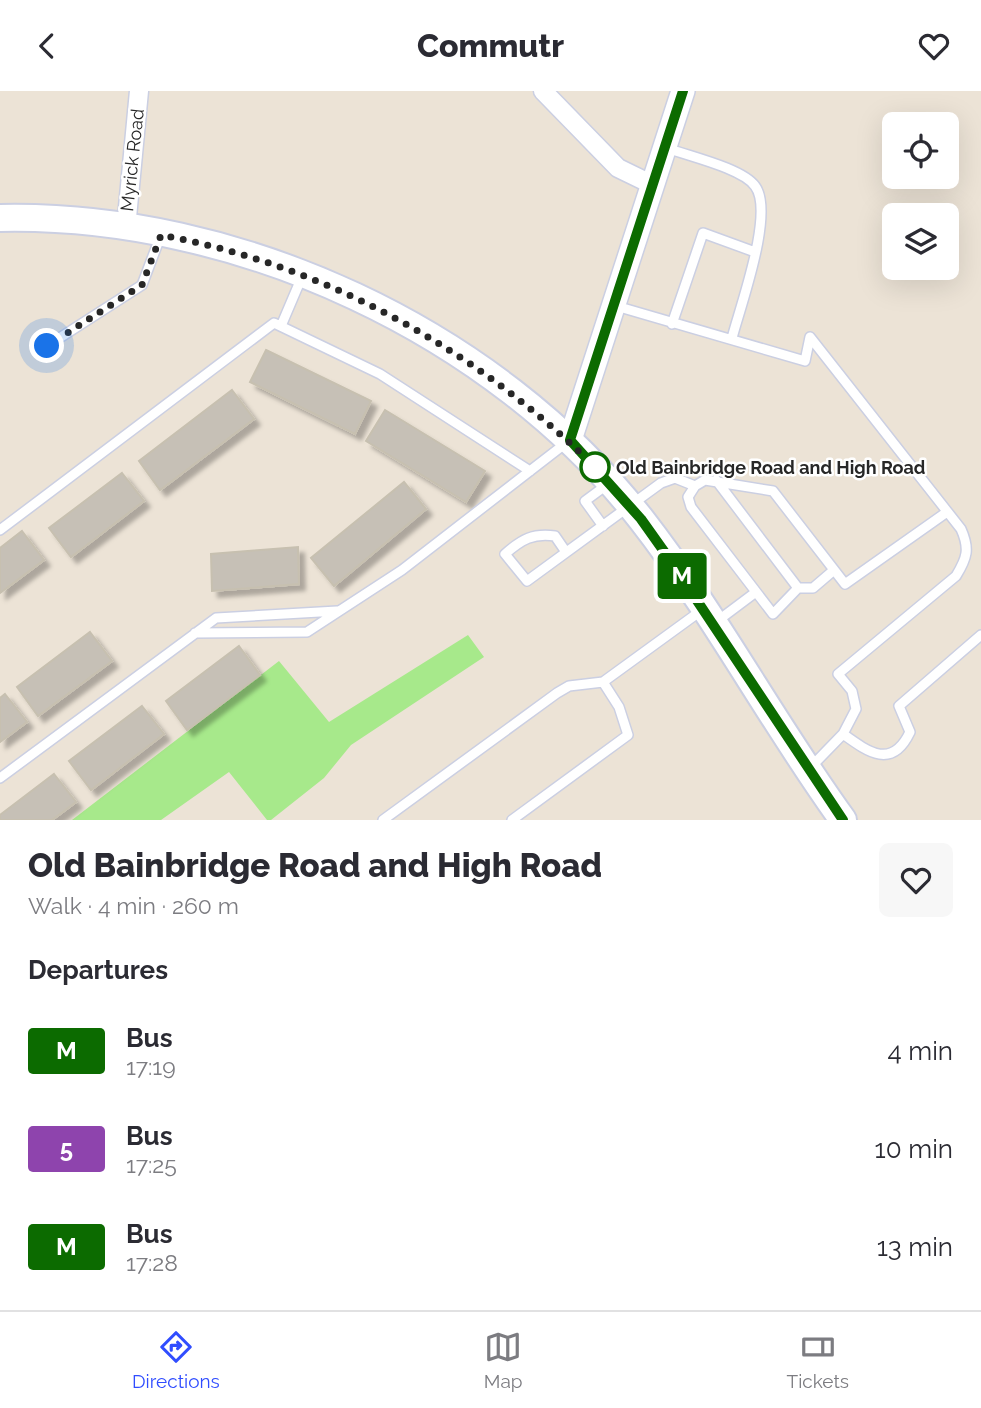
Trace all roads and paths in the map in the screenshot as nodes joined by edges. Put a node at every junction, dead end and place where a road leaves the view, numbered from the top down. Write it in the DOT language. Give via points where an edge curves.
graph roads {
  1 [pos="139,91"];
  2 [pos="542,91"];
  3 [pos="683,91"];
  4 [pos="665,148"];
  5 [pos="653,185"];
  6 [pos="0,218"];
  7 [pos="126,228"];
  8 [pos="161,235"];
  9 [pos="755,251"];
  10 [pos="303,274"];
  11 [pos="614,306"];
  12 [pos="672,324"];
  13 [pos="282,326"];
  14 [pos="732,338"];
  15 [pos="47,346"];
  16 [pos="570,440"];
  17 [pos="530,471"];
  18 [pos="716,480"];
  19 [pos="609,483"];
  20 [pos="695,487"];
  21 [pos="630,506"];
  22 [pos="947,512"];
  23 [pos="603,526"];
  24 [pos="0,530"];
  25 [pos="566,552"];
  26 [pos="834,570"];
  27 [pos="799,588"];
  28 [pos="756,592"];
  29 [pos="340,610"];
  30 [pos="708,617"];
  31 [pos="195,633"];
  32 [pos="981,635"];
  33 [pos="603,682"];
  34 [pos="843,734"];
  35 [pos="807,771"];
  36 [pos="0,778"];
  37 [pos="383,820"];
  38 [pos="512,820"];
  39 [pos="843,820"];
  1 -- 7 [label="street, Myrick Road"];
  2 -- 5 [label="street" via="618,168"];
  3 -- 4 [label="street"];
  4 -- 5 [label="street"];
  4 -- 9 [label="lane" via="742,175 756,187 761,202"];
  5 -- 11 [label="street"];
  6 -- 7 [label="main road"];
  7 -- 8 [label="main road"];
  8 -- 10 [label="main road" via="251,256"];
  8 -- 15 [label="lane" via="142,285"];
  9 -- 12 [label="lane" via="703,233"];
  9 -- 14 [label="lane"];
  10 -- 13 [label="lane"];
  10 -- 16 [label="main road" via="410,325 465,358"];
  11 -- 12 [label="lane"];
  11 -- 16 [label="street"];
  12 -- 14 [label="lane"];
  13 -- 17 [label="lane" via="380,375"];
  13 -- 24 [label="lane" via="274,323"];
  14 -- 22 [label="lane" via="805,361 810,337"];
  16 -- 17 [label="lane"];
  16 -- 19 [label="main road"];
  17 -- 29 [label="lane" via="402,570"];
  18 -- 20 [label="lane"];
  18 -- 26 [label="lane" via="773,491"];
  18 -- 27 [label="lane"];
  19 -- 21 [label="main road"];
  19 -- 23 [label="lane" via="585,501"];
  20 -- 21 [label="lane" via="675,478"];
  20 -- 28 [label="lane" via="688,497 691,507"];
  21 -- 23 [label="lane"];
  21 -- 30 [label="main road"];
  22 -- 26 [label="lane" via="845,584"];
  22 -- 34 [label="lane" via="967,543 967,558 956,576 838,674 852,691 856,709"];
  23 -- 25 [label="lane"];
  25 -- 25 [label="lane" via="527,582 505,554 537,534 555,536"];
  26 -- 27 [label="lane" via="813,588"];
  27 -- 28 [label="lane" via="773,614"];
  28 -- 30 [label="lane"];
  29 -- 31 [label="lane" via="216,618"];
  29 -- 31 [label="lane" via="307,632"];
  30 -- 33 [label="lane"];
  30 -- 35 [label="main road"];
  31 -- 36 [label="lane"];
  32 -- 34 [label="lane" via="899,706 910,731 895,752 868,751"];
  33 -- 37 [label="lane" via="569,686 557,693"];
  33 -- 38 [label="lane" via="619,707 628,735"];
  34 -- 35 [label="lane"];
  35 -- 39 [label="main road"];
}
